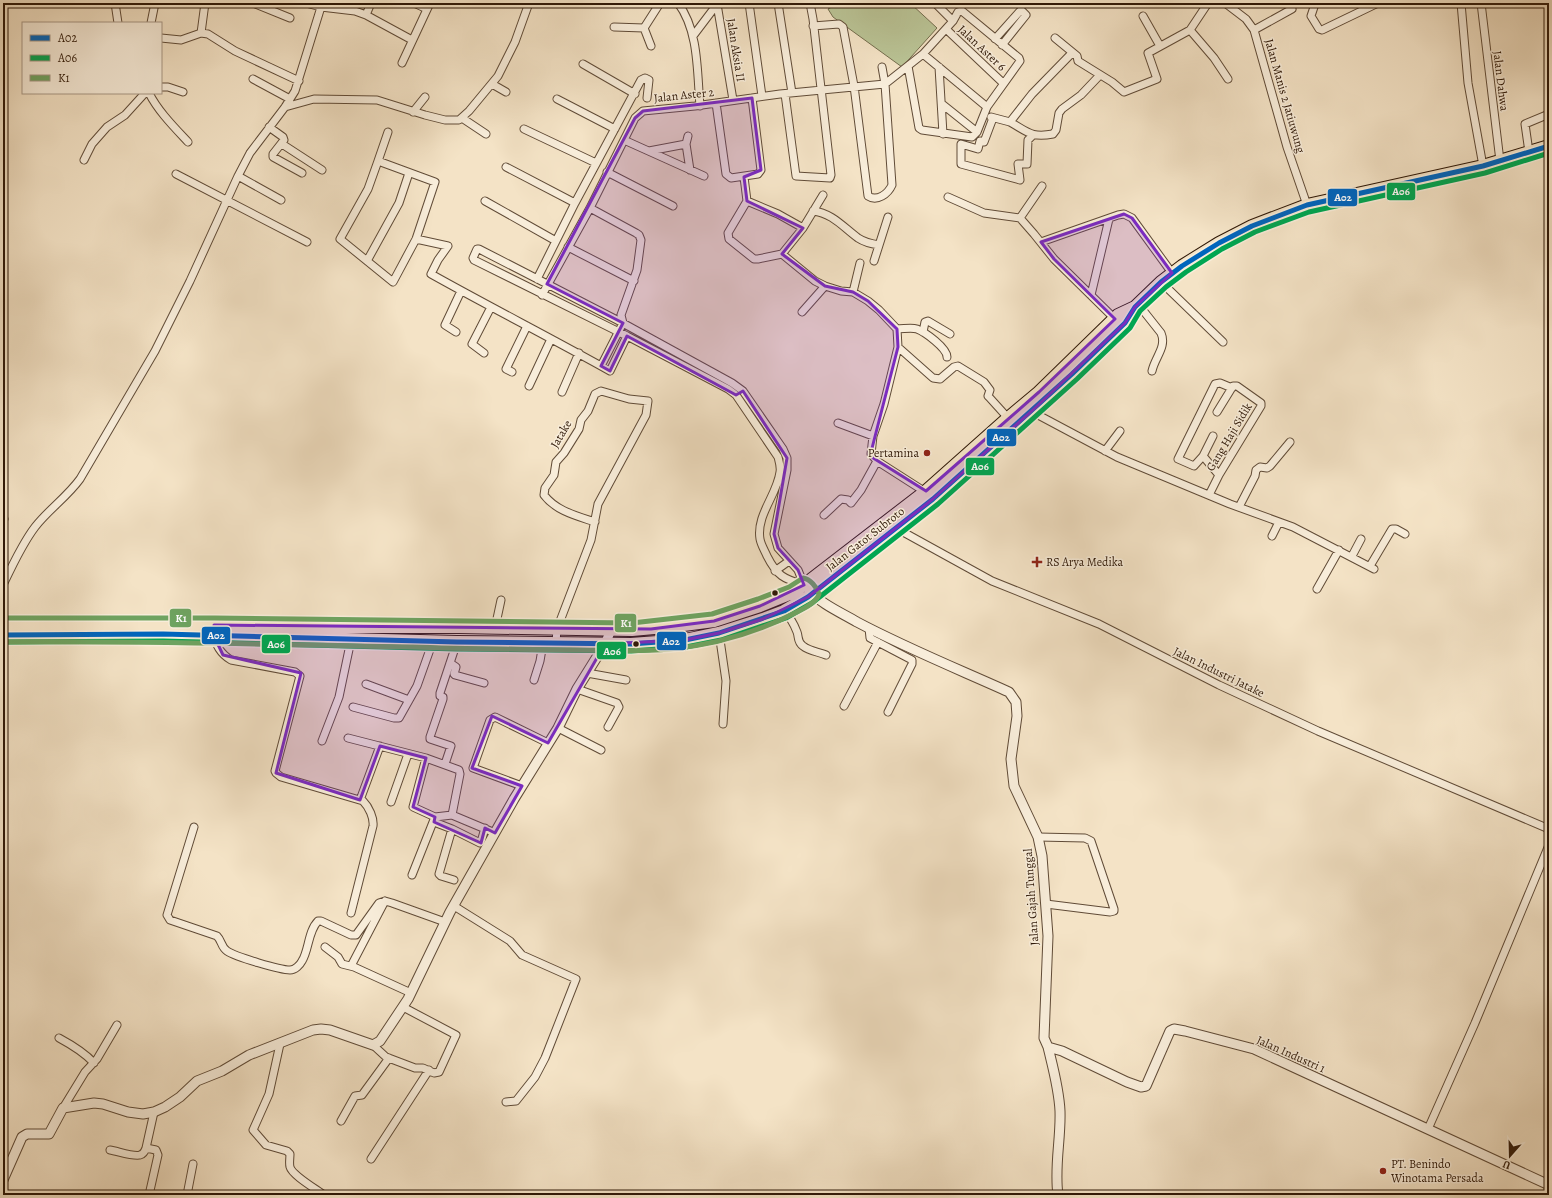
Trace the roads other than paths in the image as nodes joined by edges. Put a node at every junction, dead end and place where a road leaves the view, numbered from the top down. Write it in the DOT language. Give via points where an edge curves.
graph roads {
  1 [pos="115,3"];
  2 [pos="155,3"];
  3 [pos="205,3"];
  4 [pos="254,3"];
  5 [pos="306,3"];
  6 [pos="371,3"];
  7 [pos="414,3"];
  8 [pos="529,3"];
  9 [pos="660,3"];
  10 [pos="678,3"];
  11 [pos="749,3"];
  12 [pos="778,3"];
  13 [pos="810,3"];
  14 [pos="935,3"];
  15 [pos="1208,3"];
  16 [pos="1225,3"];
  17 [pos="1289,3"];
  18 [pos="1312,3"];
  19 [pos="1378,3"];
  20 [pos="1461,3"];
  21 [pos="1481,3"];
  22 [pos="718,4"];
  23 [pos="428,6"];
  24 [pos="321,7"];
  25 [pos="366,15"];
  26 [pos="1143,16"];
  27 [pos="290,18"];
  28 [pos="953,21"];
  29 [pos="118,22"];
  30 [pos="151,22"];
  31 [pos="813,26"];
  32 [pos="614,27"];
  33 [pos="644,28"];
  34 [pos="946,29"];
  35 [pos="1190,30"];
  36 [pos="1254,30"];
  37 [pos="201,33"];
  38 [pos="693,36"];
  39 [pos="162,38"];
  40 [pos="1055,38"];
  41 [pos="995,39"];
  42 [pos="412,40"];
  43 [pos="1002,45"];
  44 [pos="651,46"];
  45 [pos="1160,46"];
  46 [pos="1072,53"];
  47 [pos="923,54"];
  48 [pos="402,63"];
  49 [pos="583,64"];
  50 [pos="908,66"];
  51 [pos="882,67"];
  52 [pos="939,67"];
  53 [pos="1100,75"];
  54 [pos="253,79"];
  55 [pos="1228,79"];
  56 [pos="299,81"];
  57 [pos="1003,83"];
  58 [pos="492,84"];
  59 [pos="885,84"];
  60 [pos="854,86"];
  61 [pos="162,87"];
  62 [pos="820,90"];
  63 [pos="184,92"];
  64 [pos="506,92"];
  65 [pos="788,93"];
  66 [pos="144,94"];
  67 [pos="149,94"];
  68 [pos="635,94"];
  69 [pos="762,96"];
  70 [pos="425,97"];
  71 [pos="647,98"];
  72 [pos="752,98"];
  73 [pos="290,99"];
  74 [pos="557,99"];
  75 [pos="733,100"];
  76 [pos="716,103"];
  77 [pos="942,104"];
  78 [pos="700,106"];
  79 [pos="285,107"];
  80 [pos="987,107"];
  81 [pos="413,112"];
  82 [pos="1549,114"];
  83 [pos="462,118"];
  84 [pos="1010,122"];
  85 [pos="269,127"];
  86 [pos="524,129"];
  87 [pos="615,129"];
  88 [pos="388,132"];
  89 [pos="977,132"];
  90 [pos="486,134"];
  91 [pos="943,134"];
  92 [pos="688,136"];
  93 [pos="1033,136"];
  94 [pos="624,140"];
  95 [pos="188,142"];
  96 [pos="282,144"];
  97 [pos="686,144"];
  98 [pos="1549,146"];
  99 [pos="648,151"];
  100 [pos="1529,152"];
  101 [pos="84,160"];
  102 [pos="378,161"];
  103 [pos="1500,161"];
  104 [pos="596,163"];
  105 [pos="1482,166"];
  106 [pos="506,167"];
  107 [pos="322,170"];
  108 [pos="690,170"];
  109 [pos="607,172"];
  110 [pos="302,173"];
  111 [pos="409,173"];
  112 [pos="176,174"];
  113 [pos="238,176"];
  114 [pos="704,176"];
  115 [pos="744,177"];
  116 [pos="1042,186"];
  117 [pos="823,195"];
  118 [pos="948,197"];
  119 [pos="281,200"];
  120 [pos="227,201"];
  121 [pos="485,201"];
  122 [pos="747,201"];
  123 [pos="575,203"];
  124 [pos="1307,205"];
  125 [pos="673,206"];
  126 [pos="590,208"];
  127 [pos="813,211"];
  128 [pos="888,217"];
  129 [pos="1020,218"];
  130 [pos="1108,219"];
  131 [pos="803,228"];
  132 [pos="416,239"];
  133 [pos="556,240"];
  134 [pos="307,242"];
  135 [pos="1041,242"];
  136 [pos="879,245"];
  137 [pos="568,247"];
  138 [pos="782,254"];
  139 [pos="367,261"];
  140 [pos="874,261"];
  141 [pos="860,263"];
  142 [pos="1172,273"];
  143 [pos="537,279"];
  144 [pos="634,282"];
  145 [pos="1161,282"];
  146 [pos="548,284"];
  147 [pos="825,286"];
  148 [pos="461,291"];
  149 [pos="853,292"];
  150 [pos="542,295"];
  151 [pos="1091,295"];
  152 [pos="1137,306"];
  153 [pos="491,307"];
  154 [pos="802,312"];
  155 [pos="621,315"];
  156 [pos="613,318"];
  157 [pos="1115,318"];
  158 [pos="623,323"];
  159 [pos="527,326"];
  160 [pos="609,327"];
  161 [pos="897,329"];
  162 [pos="456,332"];
  163 [pos="617,332"];
  164 [pos="923,332"];
  165 [pos="950,334"];
  166 [pos="627,336"];
  167 [pos="551,339"];
  168 [pos="1223,342"];
  169 [pos="898,347"];
  170 [pos="484,353"];
  171 [pos="580,353"];
  172 [pos="947,357"];
  173 [pos="601,366"];
  174 [pos="1152,371"];
  175 [pos="512,372"];
  176 [pos="529,386"];
  177 [pos="1232,388"];
  178 [pos="743,391"];
  179 [pos="562,392"];
  180 [pos="736,395"];
  181 [pos="1033,410"];
  182 [pos="1217,412"];
  183 [pos="1008,418"];
  184 [pos="838,423"];
  185 [pos="1120,431"];
  186 [pos="873,436"];
  187 [pos="1213,436"];
  188 [pos="1290,442"];
  189 [pos="1105,450"];
  190 [pos="1202,456"];
  191 [pos="877,461"];
  192 [pos="1219,475"];
  193 [pos="929,495"];
  194 [pos="1209,495"];
  195 [pos="1239,508"];
  196 [pos="824,515"];
  197 [pos="595,522"];
  198 [pos="1279,522"];
  199 [pos="891,525"];
  200 [pos="1405,534"];
  201 [pos="1272,536"];
  202 [pos="1361,539"];
  203 [pos="1339,550"];
  204 [pos="1352,556"];
  205 [pos="789,561"];
  206 [pos="775,571"];
  207 [pos="3,584"];
  208 [pos="808,589"];
  209 [pos="1317,590"];
  210 [pos="501,600"];
  211 [pos="784,610"];
  212 [pos="3,625"];
  213 [pos="495,628"];
  214 [pos="869,628"];
  215 [pos="159,630"];
  216 [pos="214,630"];
  217 [pos="557,630"];
  218 [pos="611,630"];
  219 [pos="719,633"];
  220 [pos="3,635"];
  221 [pos="351,640"];
  222 [pos="433,641"];
  223 [pos="457,642"];
  224 [pos="878,642"];
  225 [pos="543,643"];
  226 [pos="556,643"];
  227 [pos="605,644"];
  228 [pos="826,655"];
  229 [pos="450,663"];
  230 [pos="587,673"];
  231 [pos="534,680"];
  232 [pos="626,680"];
  233 [pos="484,683"];
  234 [pos="366,684"];
  235 [pos="577,689"];
  236 [pos="409,700"];
  237 [pos="844,706"];
  238 [pos="353,707"];
  239 [pos="888,712"];
  240 [pos="723,724"];
  241 [pos="608,727"];
  242 [pos="558,728"];
  243 [pos="348,738"];
  244 [pos="322,741"];
  245 [pos="548,744"];
  246 [pos="380,746"];
  247 [pos="601,750"];
  248 [pos="408,754"];
  249 [pos="426,758"];
  250 [pos="445,764"];
  251 [pos="522,786"];
  252 [pos="360,800"];
  253 [pos="391,802"];
  254 [pos="452,815"];
  255 [pos="434,819"];
  256 [pos="194,827"];
  257 [pos="452,828"];
  258 [pos="485,828"];
  259 [pos="1549,829"];
  260 [pos="494,833"];
  261 [pos="1038,837"];
  262 [pos="1549,845"];
  263 [pos="412,875"];
  264 [pos="454,880"];
  265 [pos="385,901"];
  266 [pos="1046,904"];
  267 [pos="454,906"];
  268 [pos="350,913"];
  269 [pos="445,922"];
  270 [pos="325,947"];
  271 [pos="351,966"];
  272 [pos="411,993"];
  273 [pos="403,1007"];
  274 [pos="117,1025"];
  275 [pos="59,1038"];
  276 [pos="280,1044"];
  277 [pos="373,1045"];
  278 [pos="1048,1047"];
  279 [pos="390,1058"];
  280 [pos="94,1063"];
  281 [pos="429,1070"];
  282 [pos="506,1102"];
  283 [pos="63,1108"];
  284 [pos="154,1112"];
  285 [pos="341,1121"];
  286 [pos="1428,1129"];
  287 [pos="146,1148"];
  288 [pos="110,1150"];
  289 [pos="371,1159"];
  290 [pos="193,1164"];
  291 [pos="3,1180"];
  292 [pos="1549,1184"];
  293 [pos="149,1195"];
  294 [pos="187,1195"];
  295 [pos="324,1195"];
  296 [pos="1058,1195"];
  1 -- 29 [label="street"];
  2 -- 30 [label="street"];
  3 -- 37 [label="street"];
  4 -- 27 [label="street"];
  5 -- 24 [label="street"];
  6 -- 25 [label="street"];
  7 -- 23 [label="street"];
  8 -- 58 [label="street" via="515,42"];
  9 -- 33 [label="street"];
  10 -- 38 [label="street"];
  11 -- 69 [label="street"];
  12 -- 65 [label="street"];
  13 -- 31 [label="street"];
  14 -- 28 [label="street"];
  15 -- 35 [label="street"];
  16 -- 36 [label="street, Jalan Manis 2 Jatiuwung" via="1246,19"];
  17 -- 36 [label="street" via="1292,10"];
  18 -- 19 [label="street" via="1314,7 1311,16 1322,30"];
  20 -- 105 [label="street" via="1468,83"];
  21 -- 103 [label="street, Jalan Dahwa"];
  22 -- 38 [label="street"];
  22 -- 75 [label="street, Jalan Aksia II"];
  23 -- 42 [label="street"];
  24 -- 25 [label="street" via="348,9"];
  24 -- 56 [label="street"];
  25 -- 42 [label="street"];
  26 -- 45 [label="street"];
  28 -- 34 [label="street"];
  28 -- 41 [label="street" via="958,12 962,11"];
  31 -- 60 [label="street" via="838,24 843,27"];
  31 -- 62 [label="street"];
  32 -- 33 [label="street"];
  33 -- 44 [label="street"];
  34 -- 47 [label="street"];
  34 -- 57 [label="street, Jalan Aster 6"];
  35 -- 45 [label="street"];
  35 -- 55 [label="street"];
  36 -- 124 [label="street, Jalan Manis 2 Jatiuwung" via="1287,146"];
  37 -- 39 [label="street" via="181,40"];
  37 -- 56 [label="street" via="208,34 235,51"];
  38 -- 78 [label="street"];
  40 -- 46 [label="street"];
  41 -- 43 [label="street"];
  41 -- 43 [label="street" via="1022,10 1026,15"];
  42 -- 48 [label="street"];
  43 -- 57 [label="street" via="1020,59"];
  45 -- 53 [label="street" via="1148,53 1156,80 1124,92"];
  46 -- 53 [label="street" via="1077,56 1078,61"];
  46 -- 84 [label="street" via="1032,94"];
  47 -- 50 [label="street"];
  47 -- 52 [label="street"];
  49 -- 68 [label="street"];
  50 -- 59 [label="street"];
  50 -- 91 [label="street" via="919,128"];
  51 -- 59 [label="street"];
  52 -- 77 [label="street"];
  52 -- 80 [label="street"];
  53 -- 93 [label="street" via="1076,100 1062,109 1053,134"];
  54 -- 73 [label="street"];
  56 -- 73 [label="street"];
  57 -- 80 [label="street"];
  58 -- 64 [label="street"];
  58 -- 83 [label="street"];
  59 -- 60 [label="street, Jalan Aster 2"];
  59 -- 60 [label="street" via="892,185 888,192 878,198 868,196"];
  60 -- 62 [label="street, Jalan Aster 2"];
  61 -- 63 [label="street"];
  62 -- 65 [label="street, Jalan Aster 2"];
  62 -- 65 [label="street" via="831,177 796,176"];
  65 -- 69 [label="street, Jalan Aster 2"];
  66 -- 101 [label="street" via="124,115 107,127 92,144"];
  67 -- 95 [label="street"];
  68 -- 71 [label="street" via="643,78 647,78"];
  68 -- 87 [label="street"];
  69 -- 72 [label="street, Jalan Aster 2"];
  70 -- 81 [label="street"];
  72 -- 75 [label="street, Jalan Aster 2"];
  72 -- 115 [label="street" via="761,170 758,174"];
  73 -- 79 [label="street"];
  74 -- 87 [label="street"];
  75 -- 76 [label="street, Jalan Aster 2"];
  76 -- 78 [label="street, Jalan Aster 2"];
  76 -- 115 [label="street" via="726,174 731,178"];
  77 -- 89 [label="street"];
  77 -- 91 [label="street"];
  78 -- 94 [label="street, Jalan Aster 2" via="643,111 635,118"];
  79 -- 81 [label="street" via="314,99 377,100"];
  79 -- 85 [label="street"];
  80 -- 89 [label="street"];
  81 -- 83 [label="street" via="445,120"];
  82 -- 100 [label="street" via="1525,124"];
  83 -- 90 [label="street"];
  84 -- 93 [label="street"];
  84 -- 93 [label="street" via="992,118 984,142 980,141 978,149 962,144 961,164 1020,180 1018,164 1027,164 1028,140"];
  85 -- 96 [label="street" via="283,137"];
  85 -- 113 [label="street" via="250,153"];
  86 -- 104 [label="street"];
  87 -- 104 [label="street"];
  88 -- 102 [label="street"];
  89 -- 91 [label="street" via="972,137"];
  92 -- 97 [label="street"];
  94 -- 99 [label="street"];
  94 -- 109 [label="street, Jalan Aster 2"];
  96 -- 107 [label="street"];
  96 -- 110 [label="street" via="272,156"];
  97 -- 99 [label="street"];
  97 -- 108 [label="street"];
  98 -- 100 [label="highway, Jalan Gatot Subroto"];
  99 -- 108 [label="street"];
  100 -- 103 [label="highway, Jalan Gatot Subroto"];
  102 -- 111 [label="street"];
  102 -- 139 [label="street" via="368,189 340,239"];
  103 -- 105 [label="highway, Jalan Gatot Subroto"];
  104 -- 123 [label="street"];
  105 -- 124 [label="highway, Jalan Gatot Subroto"];
  106 -- 123 [label="street"];
  108 -- 114 [label="street"];
  109 -- 125 [label="street"];
  109 -- 126 [label="street, Jalan Aster 2"];
  111 -- 132 [label="street" via="435,182"];
  111 -- 139 [label="street" via="399,203"];
  112 -- 120 [label="street"];
  113 -- 119 [label="street"];
  113 -- 120 [label="street"];
  115 -- 122 [label="street"];
  116 -- 129 [label="street"];
  117 -- 127 [label="street"];
  118 -- 129 [label="street" via="984,213"];
  120 -- 134 [label="street"];
  120 -- 207 [label="street" via="155,351 80,479 28,536"];
  121 -- 133 [label="street"];
  122 -- 131 [label="street"];
  122 -- 138 [label="street" via="728,233 729,239 754,259"];
  123 -- 133 [label="street"];
  124 -- 142 [label="highway, Jalan Gatot Subroto" via="1239,232"];
  126 -- 137 [label="street, Jalan Aster 2"];
  126 -- 144 [label="street" via="639,236 641,240"];
  127 -- 131 [label="street"];
  127 -- 136 [label="street" via="832,217 865,242"];
  128 -- 136 [label="street"];
  129 -- 135 [label="street"];
  130 -- 135 [label="street"];
  130 -- 142 [label="street" via="1122,214 1132,218"];
  130 -- 151 [label="street"];
  131 -- 138 [label="street"];
  132 -- 139 [label="street" via="393,282"];
  132 -- 148 [label="street" via="448,246 430,274"];
  133 -- 143 [label="street"];
  135 -- 151 [label="street" via="1054,259"];
  136 -- 140 [label="street"];
  137 -- 144 [label="street"];
  137 -- 146 [label="street, Jalan Aster 2"];
  138 -- 147 [label="street"];
  141 -- 149 [label="street"];
  142 -- 145 [label="highway, Jalan Gatot Subroto"];
  143 -- 146 [label="street"];
  143 -- 150 [label="street" via="479,249 472,258"];
  144 -- 155 [label="street"];
  145 -- 152 [label="highway, Jalan Gatot Subroto"];
  145 -- 168 [label="street"];
  146 -- 150 [label="street, Jalan Aster 2"];
  146 -- 156 [label="street"];
  147 -- 149 [label="street"];
  147 -- 154 [label="street"];
  148 -- 153 [label="street"];
  148 -- 162 [label="street" via="445,325"];
  149 -- 161 [label="street" via="879,310"];
  150 -- 160 [label="street"];
  151 -- 157 [label="street"];
  152 -- 157 [label="highway, Jalan Gatot Subroto"];
  152 -- 174 [label="street" via="1161,332 1163,338"];
  152 -- 181 [label="highway, Jalan Gatot Subroto" via="1125,323"];
  153 -- 159 [label="street"];
  153 -- 170 [label="street" via="472,344"];
  155 -- 156 [label="street"];
  155 -- 158 [label="street"];
  156 -- 158 [label="street"];
  156 -- 160 [label="street"];
  157 -- 183 [label="highway, Jalan Gatot Subroto" via="1039,392"];
  158 -- 163 [label="street"];
  158 -- 178 [label="street" via="723,377"];
  159 -- 167 [label="street"];
  159 -- 175 [label="street" via="506,369"];
  160 -- 163 [label="street"];
  161 -- 164 [label="street" via="916,329"];
  161 -- 169 [label="street"];
  163 -- 166 [label="street"];
  163 -- 173 [label="street"];
  164 -- 165 [label="street" via="925,322 928,321"];
  164 -- 172 [label="street" via="946,351"];
  166 -- 173 [label="street" via="610,371"];
  166 -- 180 [label="street"];
  167 -- 171 [label="street"];
  167 -- 176 [label="street"];
  169 -- 183 [label="street" via="932,378 940,378 958,366 984,382 990,390 988,397"];
  169 -- 186 [label="street"];
  171 -- 173 [label="street"];
  171 -- 179 [label="street"];
  177 -- 182 [label="street, Gang Haji Sidik"];
  177 -- 190 [label="street" via="1220,382 1215,384 1178,459 1194,466"];
  177 -- 192 [label="street, Gang Haji Sidik" via="1236,386 1261,405"];
  178 -- 180 [label="street"];
  178 -- 205 [label="street" via="788,458 774,534 778,548"];
  180 -- 206 [label="street" via="778,456 780,463 781,471 761,522 760,538"];
  181 -- 189 [label="street"];
  181 -- 193 [label="highway, Jalan Gatot Subroto"];
  183 -- 193 [label="highway, Jalan Gatot Subroto"];
  184 -- 186 [label="street"];
  185 -- 189 [label="street"];
  186 -- 191 [label="street" via="871,454"];
  187 -- 190 [label="street"];
  188 -- 195 [label="street" via="1270,466 1256,470"];
  189 -- 194 [label="street"];
  190 -- 192 [label="street"];
  191 -- 193 [label="street"];
  191 -- 196 [label="street" via="851,503 841,499"];
  192 -- 194 [label="street, Gang Haji Sidik"];
  193 -- 199 [label="highway, Jalan Gatot Subroto"];
  194 -- 195 [label="street"];
  195 -- 198 [label="street"];
  197 -- 197 [label="street, Jatake" via="598,504 646,415 648,401 598,392 577,433 556,462 554,475 545,488 544,495 549,502 562,510"];
  197 -- 217 [label="street" via="591,540"];
  198 -- 201 [label="street"];
  198 -- 203 [label="street"];
  199 -- 208 [label="highway, Jalan Gatot Subroto"];
  199 -- 208 [label="highway, Jalan Gatot Subroto" via="871,534"];
  199 -- 259 [label="street, Jalan Industri Jatake" via="992,581 1099,624 1311,728"];
  200 -- 204 [label="street" via="1392,529 1372,567"];
  202 -- 204 [label="street"];
  203 -- 204 [label="street"];
  203 -- 209 [label="street"];
  205 -- 206 [label="street"];
  205 -- 208 [label="street" via="798,570"];
  206 -- 208 [label="street" via="785,579"];
  208 -- 211 [label="highway, Jalan Gatot Subroto"];
  208 -- 214 [label="street, Jalan Gajah Tunggal" via="836,610"];
  208 -- 218 [label="highway, Jalan Gatot Subroto" via="714,621 651,629"];
  210 -- 213 [label="street"];
  211 -- 219 [label="highway, Jalan Gatot Subroto"];
  211 -- 228 [label="street" via="797,631 801,644"];
  212 -- 215 [label="highway, Jalan Gatot Subroto"];
  213 -- 216 [label="highway, Jalan Gatot Subroto" via="293,627"];
  213 -- 217 [label="highway, Jalan Gatot Subroto"];
  214 -- 224 [label="street" via="869,636"];
  214 -- 261 [label="street, Jalan Gajah Tunggal" via="1009,692 1014,697 1016,716 1011,759 1014,786"];
  215 -- 216 [label="highway, Jalan Gatot Subroto"];
  215 -- 220 [label="highway, Jalan Gatot Subroto"];
  216 -- 221 [label="highway, Jalan Gatot Subroto"];
  216 -- 252 [label="street" via="220,651 231,660 299,673 276,773 281,777"];
  217 -- 218 [label="highway, Jalan Gatot Subroto"];
  217 -- 226 [label="street"];
  218 -- 227 [label="street"];
  219 -- 227 [label="highway, Jalan Gatot Subroto" via="685,640"];
  219 -- 240 [label="street" via="726,681"];
  221 -- 222 [label="highway, Jalan Gatot Subroto"];
  221 -- 244 [label="street" via="339,697"];
  222 -- 223 [label="highway, Jalan Gatot Subroto"];
  222 -- 236 [label="street" via="420,679"];
  223 -- 225 [label="highway, Jalan Gatot Subroto"];
  223 -- 229 [label="street"];
  224 -- 237 [label="street"];
  224 -- 239 [label="street" via="910,658 912,662"];
  225 -- 226 [label="highway, Jalan Gatot Subroto"];
  225 -- 231 [label="street"];
  226 -- 227 [label="highway, Jalan Gatot Subroto"];
  227 -- 230 [label="street"];
  229 -- 233 [label="street" via="456,667 454,674"];
  229 -- 250 [label="street" via="440,694 443,699 430,737 451,746"];
  230 -- 232 [label="street"];
  230 -- 235 [label="street"];
  234 -- 236 [label="street"];
  235 -- 241 [label="street" via="619,705"];
  235 -- 242 [label="street"];
  236 -- 238 [label="street" via="397,719"];
  242 -- 245 [label="street"];
  242 -- 247 [label="street"];
  243 -- 246 [label="street"];
  245 -- 251 [label="street"];
  245 -- 251 [label="street" via="495,717 490,720 473,768"];
  246 -- 248 [label="street"];
  246 -- 252 [label="street"];
  248 -- 249 [label="street"];
  248 -- 253 [label="street"];
  249 -- 250 [label="street"];
  249 -- 255 [label="street" via="412,807"];
  250 -- 254 [label="street" via="460,772"];
  251 -- 260 [label="street"];
  252 -- 268 [label="street" via="368,805 373,822"];
  254 -- 255 [label="street"];
  254 -- 258 [label="street"];
  255 -- 257 [label="street"];
  255 -- 263 [label="street"];
  256 -- 265 [label="street" via="167,915 170,920 217,936 222,946 234,954 271,967 295,969 302,962 318,921 356,935 379,902"];
  257 -- 258 [label="street" via="480,843"];
  257 -- 264 [label="street" via="439,874"];
  258 -- 260 [label="street"];
  260 -- 267 [label="street"];
  261 -- 266 [label="street, Jalan Gajah Tunggal"];
  261 -- 266 [label="street" via="1085,838 1092,841 1114,911"];
  262 -- 286 [label="street"];
  265 -- 269 [label="street"];
  265 -- 271 [label="street"];
  266 -- 278 [label="street, Jalan Gajah Tunggal" via="1048,936 1044,1038"];
  267 -- 269 [label="street"];
  267 -- 282 [label="street" via="510,941 522,955 576,979 535,1077 516,1101"];
  269 -- 272 [label="street"];
  270 -- 271 [label="street" via="338,957 342,964"];
  271 -- 272 [label="street"];
  272 -- 273 [label="street"];
  273 -- 277 [label="street" via="380,1041"];
  273 -- 281 [label="street" via="456,1035 439,1072"];
  274 -- 280 [label="street"];
  275 -- 280 [label="street" via="79,1049"];
  276 -- 277 [label="street" via="321,1029"];
  276 -- 284 [label="street" via="249,1055 222,1071 197,1081 180,1097"];
  276 -- 295 [label="street" via="271,1089 253,1131 266,1145 288,1152 292,1171"];
  277 -- 279 [label="street"];
  278 -- 286 [label="street, Jalan Industri 1" via="1062,1050 1142,1088 1146,1086 1170,1031 1185,1031 1254,1050"];
  278 -- 296 [label="street, Jalan Gajah Tunggal" via="1060,1111 1056,1163"];
  279 -- 281 [label="street" via="414,1068"];
  279 -- 285 [label="street" via="362,1095 355,1096"];
  280 -- 283 [label="street" via="85,1072"];
  281 -- 289 [label="street"];
  283 -- 284 [label="street" via="94,1103 128,1112"];
  283 -- 291 [label="street" via="49,1134 23,1136"];
  284 -- 287 [label="street"];
  286 -- 292 [label="street, Jalan Industri 1"];
  287 -- 288 [label="street" via="141,1155 136,1156"];
  287 -- 293 [label="street" via="156,1150 158,1155"];
  290 -- 294 [label="street"];
}
